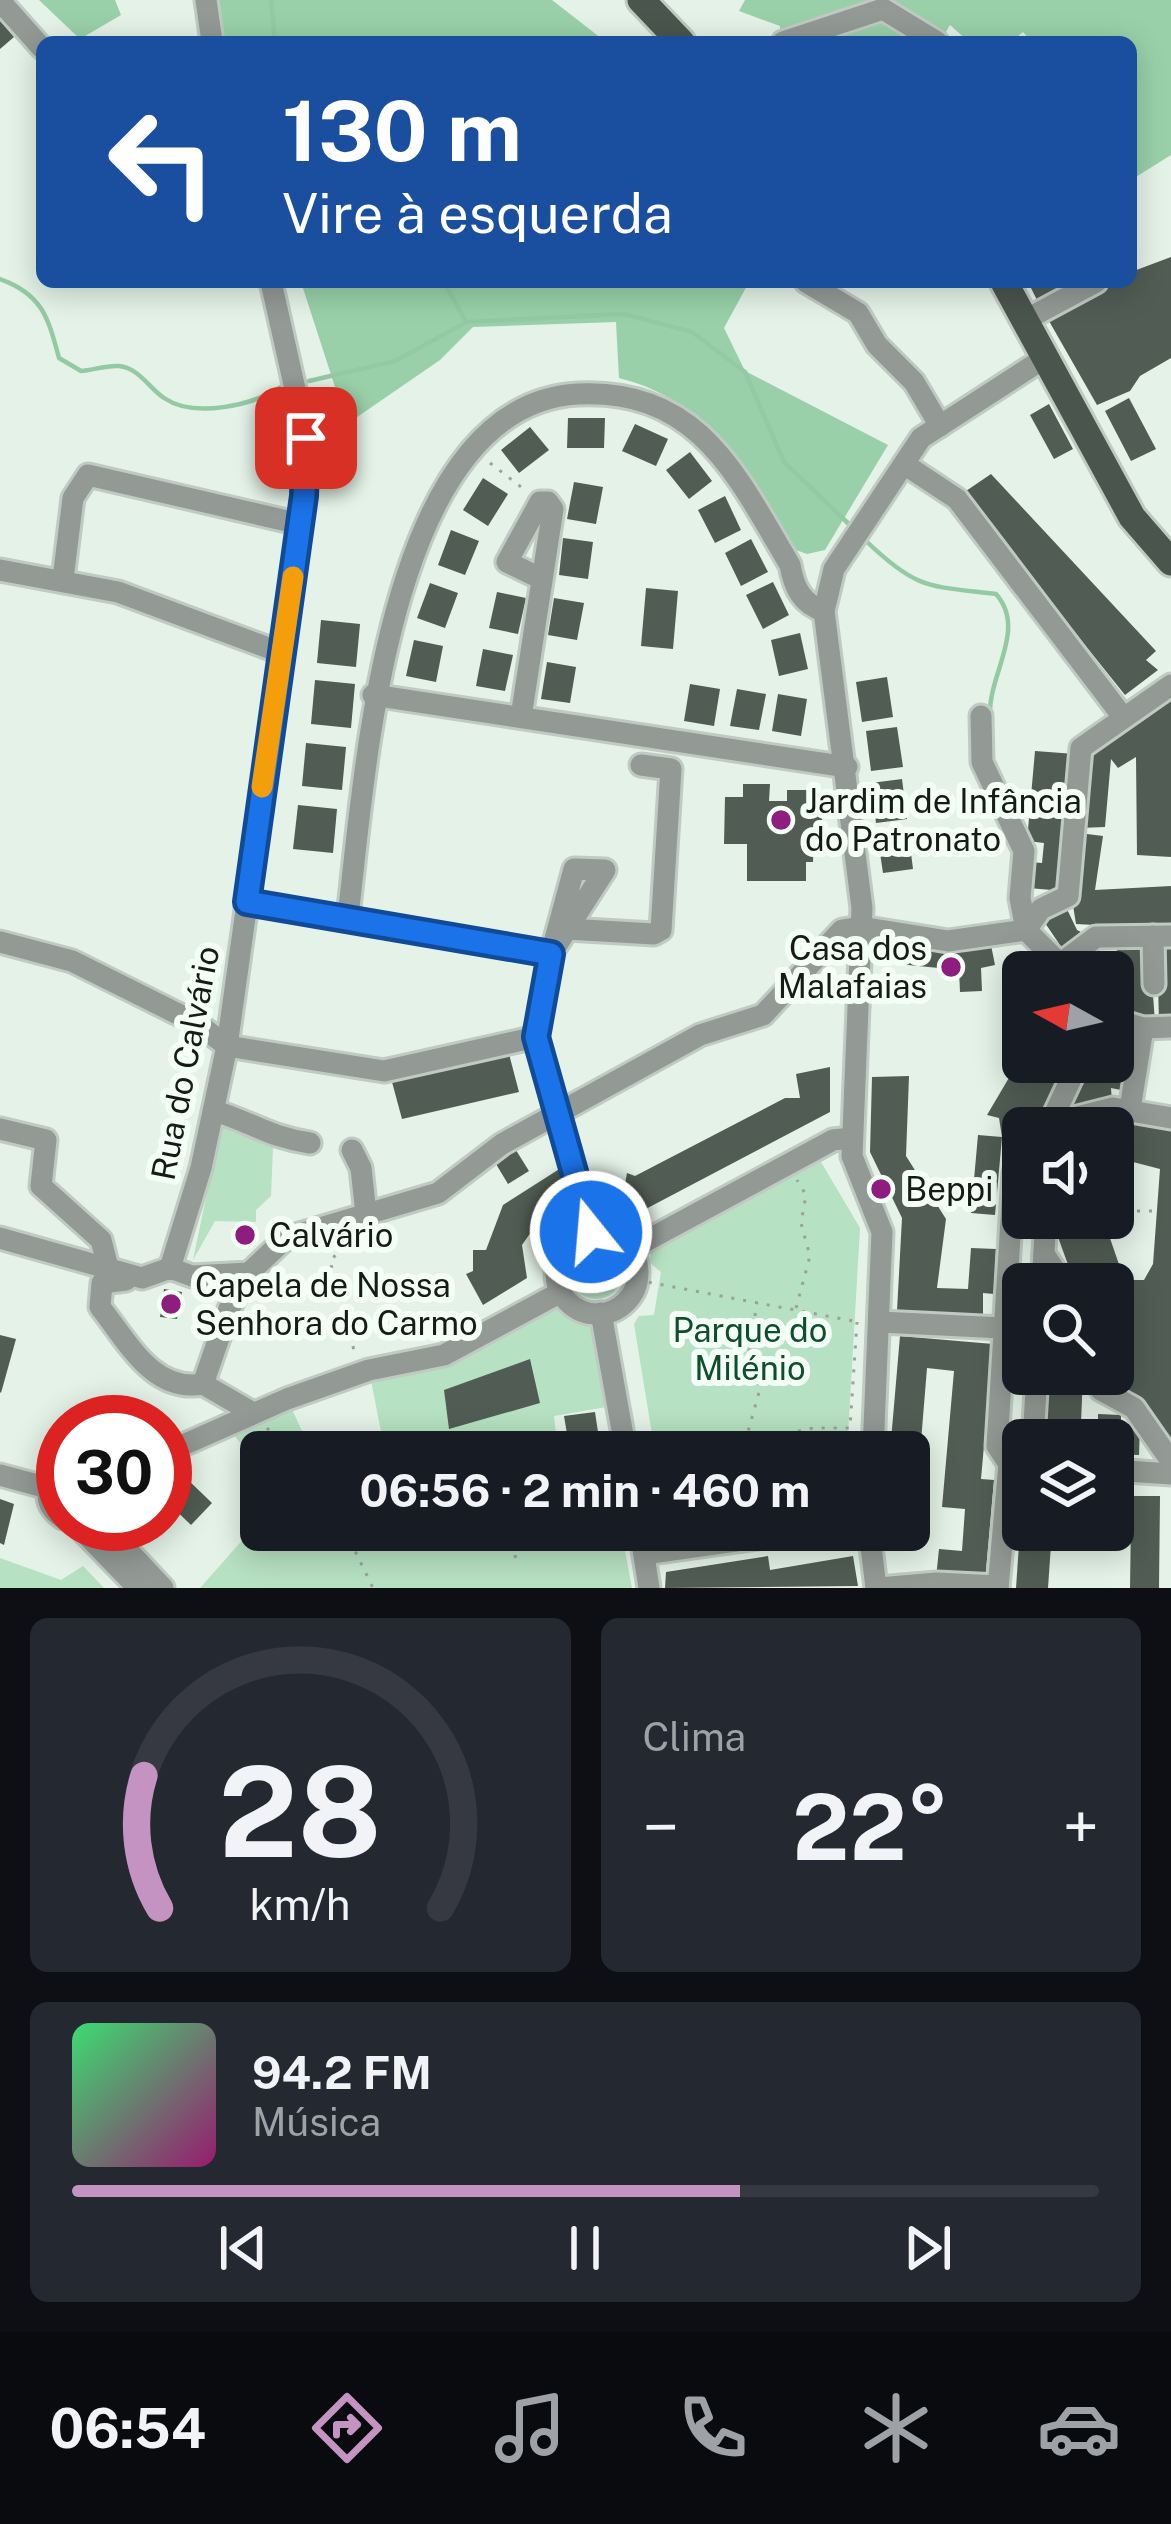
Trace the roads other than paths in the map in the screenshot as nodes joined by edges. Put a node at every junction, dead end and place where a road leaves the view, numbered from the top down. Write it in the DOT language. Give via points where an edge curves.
graph roads {
  1 [pos="206,0"];
  2 [pos="641,0"];
  3 [pos="0,1"];
  4 [pos="211,36"];
  5 [pos="674,36"];
  6 [pos="801,36"];
  7 [pos="927,36"];
  8 [pos="36,41"];
  9 [pos="272,288"];
  10 [pos="816,288"];
  11 [pos="1008,288"];
  12 [pos="1085,288"];
  13 [pos="1027,319"];
  14 [pos="1046,357"];
  15 [pos="940,425"];
  16 [pos="904,464"];
  17 [pos="300,524"];
  18 [pos="839,561"];
  19 [pos="1171,562"];
  20 [pos="790,565"];
  21 [pos="0,570"];
  22 [pos="63,579"];
  23 [pos="542,579"];
  24 [pos="824,611"];
  25 [pos="282,652"];
  26 [pos="1171,685"];
  27 [pos="374,695"];
  28 [pos="981,716"];
  29 [pos="521,717"];
  30 [pos="1123,717"];
  31 [pos="641,765"];
  32 [pos="847,767"];
  33 [pos="247,902"];
  34 [pos="348,916"];
  35 [pos="861,927"];
  36 [pos="567,929"];
  37 [pos="1026,929"];
  38 [pos="1162,936"];
  39 [pos="0,942"];
  40 [pos="1047,951"];
  41 [pos="1082,951"];
  42 [pos="551,954"];
  43 [pos="1154,984"];
  44 [pos="1134,1025"];
  45 [pos="1171,1027"];
  46 [pos="1143,1028"];
  47 [pos="536,1037"];
  48 [pos="227,1046"];
  49 [pos="1130,1107"];
  50 [pos="1134,1110"];
  51 [pos="215,1112"];
  52 [pos="555,1115"];
  53 [pos="1171,1118"];
  54 [pos="0,1129"];
  55 [pos="852,1138"];
  56 [pos="310,1143"];
  57 [pos="352,1150"];
  58 [pos="362,1215"];
  59 [pos="591,1232"];
  60 [pos="0,1238"];
  61 [pos="1045,1239"];
  62 [pos="631,1249"];
  63 [pos="1044,1254"];
  64 [pos="1043,1263"];
  65 [pos="1050,1263"];
  66 [pos="170,1268"];
  67 [pos="109,1270"];
  68 [pos="249,1273"];
  69 [pos="147,1276"];
  70 [pos="561,1292"];
  71 [pos="601,1313"];
  72 [pos="880,1322"];
  73 [pos="1002,1328"];
  74 [pos="1002,1348"];
  75 [pos="203,1384"];
  76 [pos="1110,1395"];
  77 [pos="253,1413"];
  78 [pos="622,1431"];
  79 [pos="874,1431"];
  80 [pos="192,1441"];
  81 [pos="1002,1450"];
  82 [pos="1171,1461"];
  83 [pos="1134,1471"];
  84 [pos="1171,1474"];
  85 [pos="0,1475"];
  86 [pos="36,1479"];
  87 [pos="102,1551"];
  88 [pos="128,1551"];
  89 [pos="644,1551"];
  90 [pos="665,1551"];
  91 [pos="872,1551"];
  92 [pos="1003,1551"];
  93 [pos="644,1554"];
  94 [pos="998,1587"];
  95 [pos="138,1588"];
  96 [pos="163,1588"];
  97 [pos="650,1588"];
  98 [pos="878,1588"];
  1 -- 4 [label="street"];
  2 -- 5 [label="main road"];
  3 -- 8 [label="street"];
  6 -- 7 [label="street" via="883,9"];
  9 -- 17 [label="street, Rua do Calvário" via="306,438"];
  10 -- 15 [label="street" via="858,313"];
  11 -- 13 [label="main road"];
  12 -- 13 [label="street"];
  13 -- 14 [label="main road"];
  14 -- 15 [label="street"];
  14 -- 19 [label="main road" via="1132,517"];
  15 -- 16 [label="street"];
  16 -- 18 [label="street"];
  16 -- 30 [label="street" via="957,499"];
  17 -- 22 [label="street" via="88,475 73,498"];
  17 -- 25 [label="street, Rua do Calvário"];
  18 -- 20 [label="street"];
  18 -- 24 [label="street"];
  20 -- 24 [label="street" via="809,606"];
  20 -- 27 [label="street" via="724,455 689,424 646,402 600,393 544,398 521,406 475,451 440,502 398,592"];
  21 -- 22 [label="street"];
  22 -- 25 [label="street"];
  23 -- 23 [label="street" via="507,562 540,502 553,509"];
  23 -- 29 [label="street"];
  24 -- 32 [label="street"];
  25 -- 33 [label="street, Rua do Calvário"];
  26 -- 30 [label="street"];
  27 -- 29 [label="street"];
  27 -- 34 [label="street"];
  28 -- 37 [label="street" via="982,762 1024,850"];
  29 -- 32 [label="street"];
  30 -- 37 [label="street" via="1081,748 1068,896 1041,909"];
  31 -- 36 [label="street" via="671,769 661,929"];
  32 -- 35 [label="street"];
  33 -- 34 [label="street"];
  33 -- 48 [label="street, Rua do Calvário"];
  34 -- 42 [label="street"];
  35 -- 37 [label="street" via="948,941"];
  35 -- 52 [label="street" via="834,937 763,1015 700,1035"];
  35 -- 55 [label="street"];
  36 -- 42 [label="street"];
  36 -- 42 [label="street" via="605,870 574,869"];
  37 -- 40 [label="street"];
  38 -- 41 [label="street" via="1096,937"];
  38 -- 43 [label="street"];
  39 -- 48 [label="street" via="73,961"];
  42 -- 47 [label="street"];
  44 -- 46 [label="street"];
  45 -- 46 [label="street"];
  46 -- 49 [label="street"];
  47 -- 48 [label="street" via="383,1071"];
  47 -- 52 [label="street"];
  48 -- 51 [label="street, Rua do Calvário"];
  50 -- 53 [label="street"];
  51 -- 56 [label="street" via="266,1136"];
  51 -- 66 [label="street, Rua do Calvário"];
  52 -- 58 [label="street" via="438,1192"];
  52 -- 59 [label="street"];
  54 -- 67 [label="street" via="46,1139 41,1186 101,1240"];
  55 -- 62 [label="street" via="832,1140"];
  55 -- 72 [label="street" via="882,1232"];
  57 -- 58 [label="street" via="362,1168"];
  58 -- 68 [label="street" via="286,1238"];
  59 -- 62 [label="street"];
  59 -- 70 [label="street" via="560,1254"];
  60 -- 67 [label="street"];
  61 -- 63 [label="street"];
  62 -- 71 [label="street" via="637,1280 625,1303"];
  63 -- 64 [label="street"];
  63 -- 65 [label="street"];
  66 -- 68 [label="street" via="192,1276"];
  66 -- 69 [label="street"];
  67 -- 69 [label="street"];
  68 -- 75 [label="street"];
  69 -- 75 [label="street" via="102,1283 100,1307 165,1382"];
  70 -- 71 [label="street" via="578,1309"];
  70 -- 77 [label="street" via="444,1355 361,1373"];
  71 -- 78 [label="street"];
  72 -- 73 [label="street"];
  72 -- 79 [label="street"];
  74 -- 81 [label="street"];
  75 -- 77 [label="street"];
  76 -- 82 [label="street" via="1134,1408"];
  77 -- 80 [label="street"];
  83 -- 84 [label="street"];
  85 -- 86 [label="street"];
  87 -- 95 [label="street"];
  88 -- 96 [label="street"];
  89 -- 93 [label="street"];
  90 -- 93 [label="street"];
  91 -- 98 [label="street"];
  92 -- 94 [label="street"];
  93 -- 97 [label="street"];
  94 -- 98 [label="street"];
}
